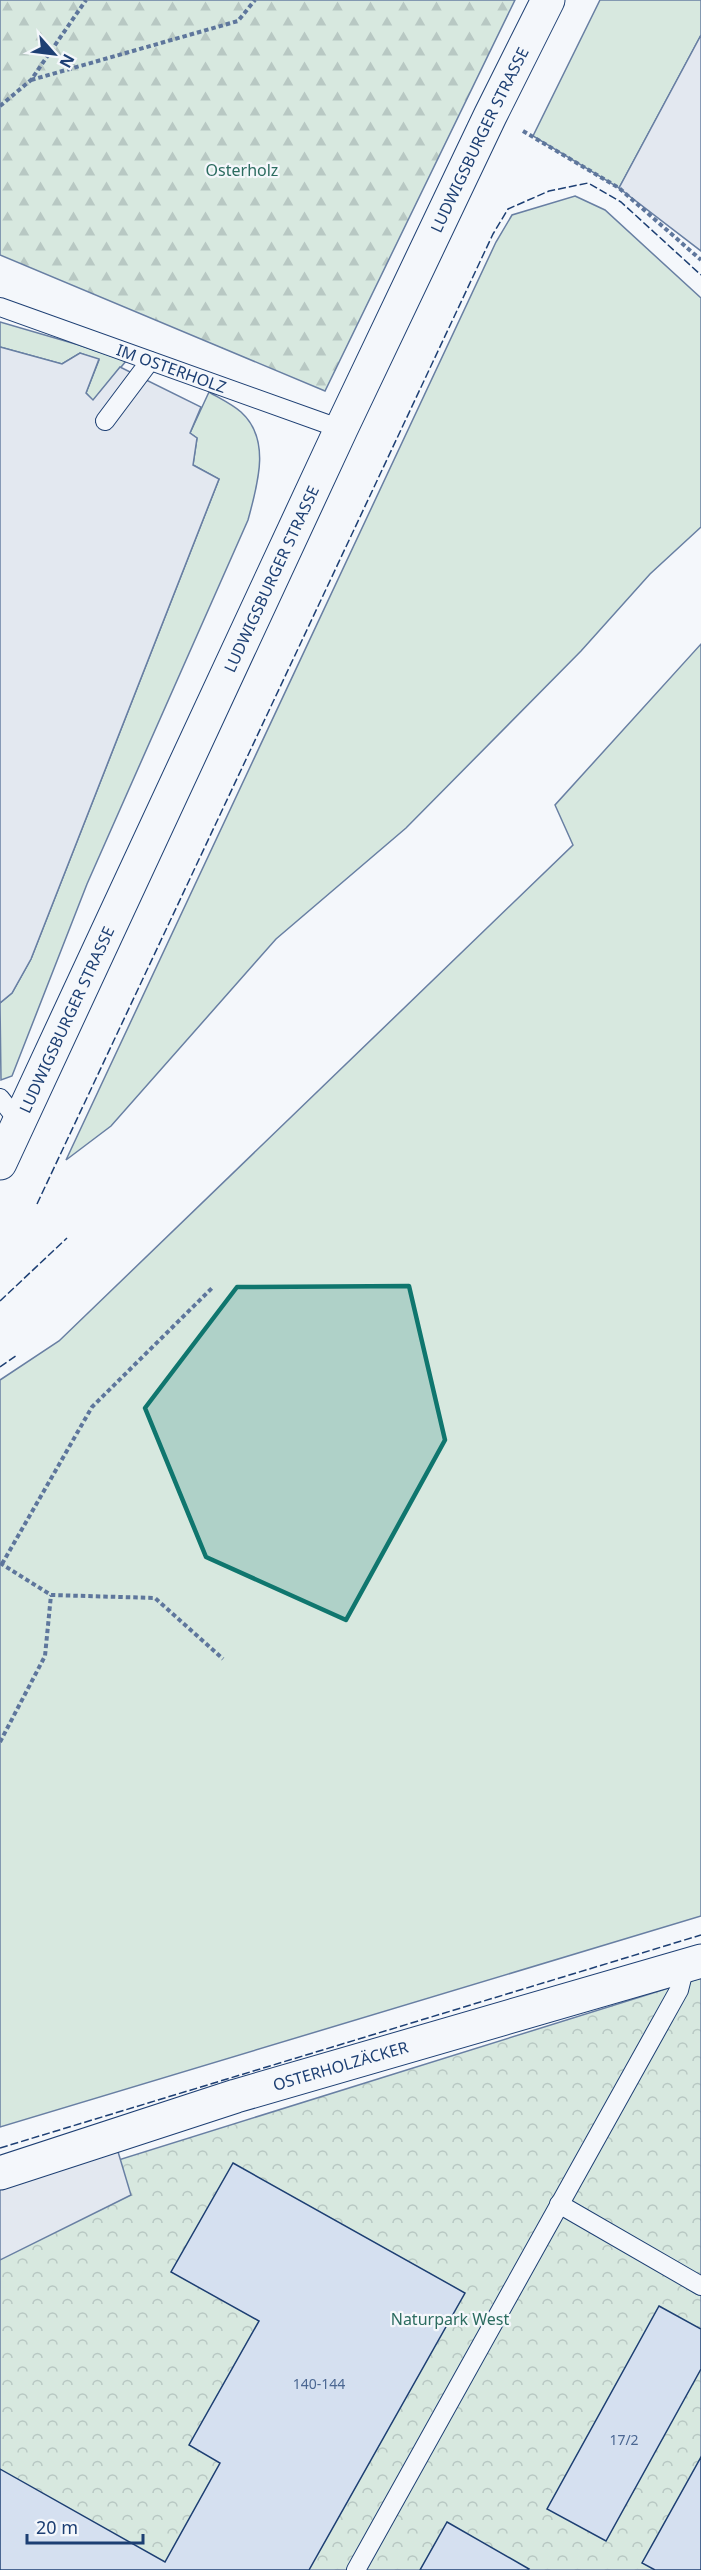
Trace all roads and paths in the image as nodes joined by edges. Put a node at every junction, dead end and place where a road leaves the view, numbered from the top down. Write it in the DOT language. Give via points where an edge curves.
graph roads {
  1 [pos="86,0"];
  2 [pos="255,0"];
  3 [pos="548,0"];
  4 [pos="31,80"];
  5 [pos="0,106"];
  6 [pos="490,116"];
  7 [pos="701,260"];
  8 [pos="0,307"];
  9 [pos="150,361"];
  10 [pos="105,421"];
  11 [pos="341,429"];
  12 [pos="9,1110"];
  13 [pos="0,1163"];
  14 [pos="213,1287"];
  15 [pos="1,1564"];
  16 [pos="51,1595"];
  17 [pos="223,1659"];
  18 [pos="0,1742"];
  19 [pos="696,1966"];
  20 [pos="0,2173"];
  21 [pos="559,2204"];
  22 [pos="701,2286"];
  23 [pos="356,2570"];
  1 -- 4 [label="path"];
  2 -- 4 [label="path" via="238,21"];
  3 -- 6 [label="street, LUDWIGSBURGER STRASSE"];
  4 -- 5 [label="path"];
  6 -- 7 [label="path" via="533,136 619,188"];
  6 -- 11 [label="street, LUDWIGSBURGER STRASSE"];
  8 -- 9 [label="lane, IM OSTERHOLZ"];
  9 -- 10 [label="lane"];
  9 -- 11 [label="lane, IM OSTERHOLZ"];
  11 -- 12 [label="street, LUDWIGSBURGER STRASSE"];
  12 -- 13 [label="street, LUDWIGSBURGER STRASSE"];
  14 -- 15 [label="path" via="92,1407"];
  15 -- 16 [label="path"];
  16 -- 17 [label="path" via="155,1598"];
  16 -- 18 [label="path" via="45,1656"];
  19 -- 20 [label="street, OSTERHOLZÄCKER" via="236,2096"];
  19 -- 21 [label="lane"];
  21 -- 22 [label="lane"];
  21 -- 23 [label="lane"];
}
